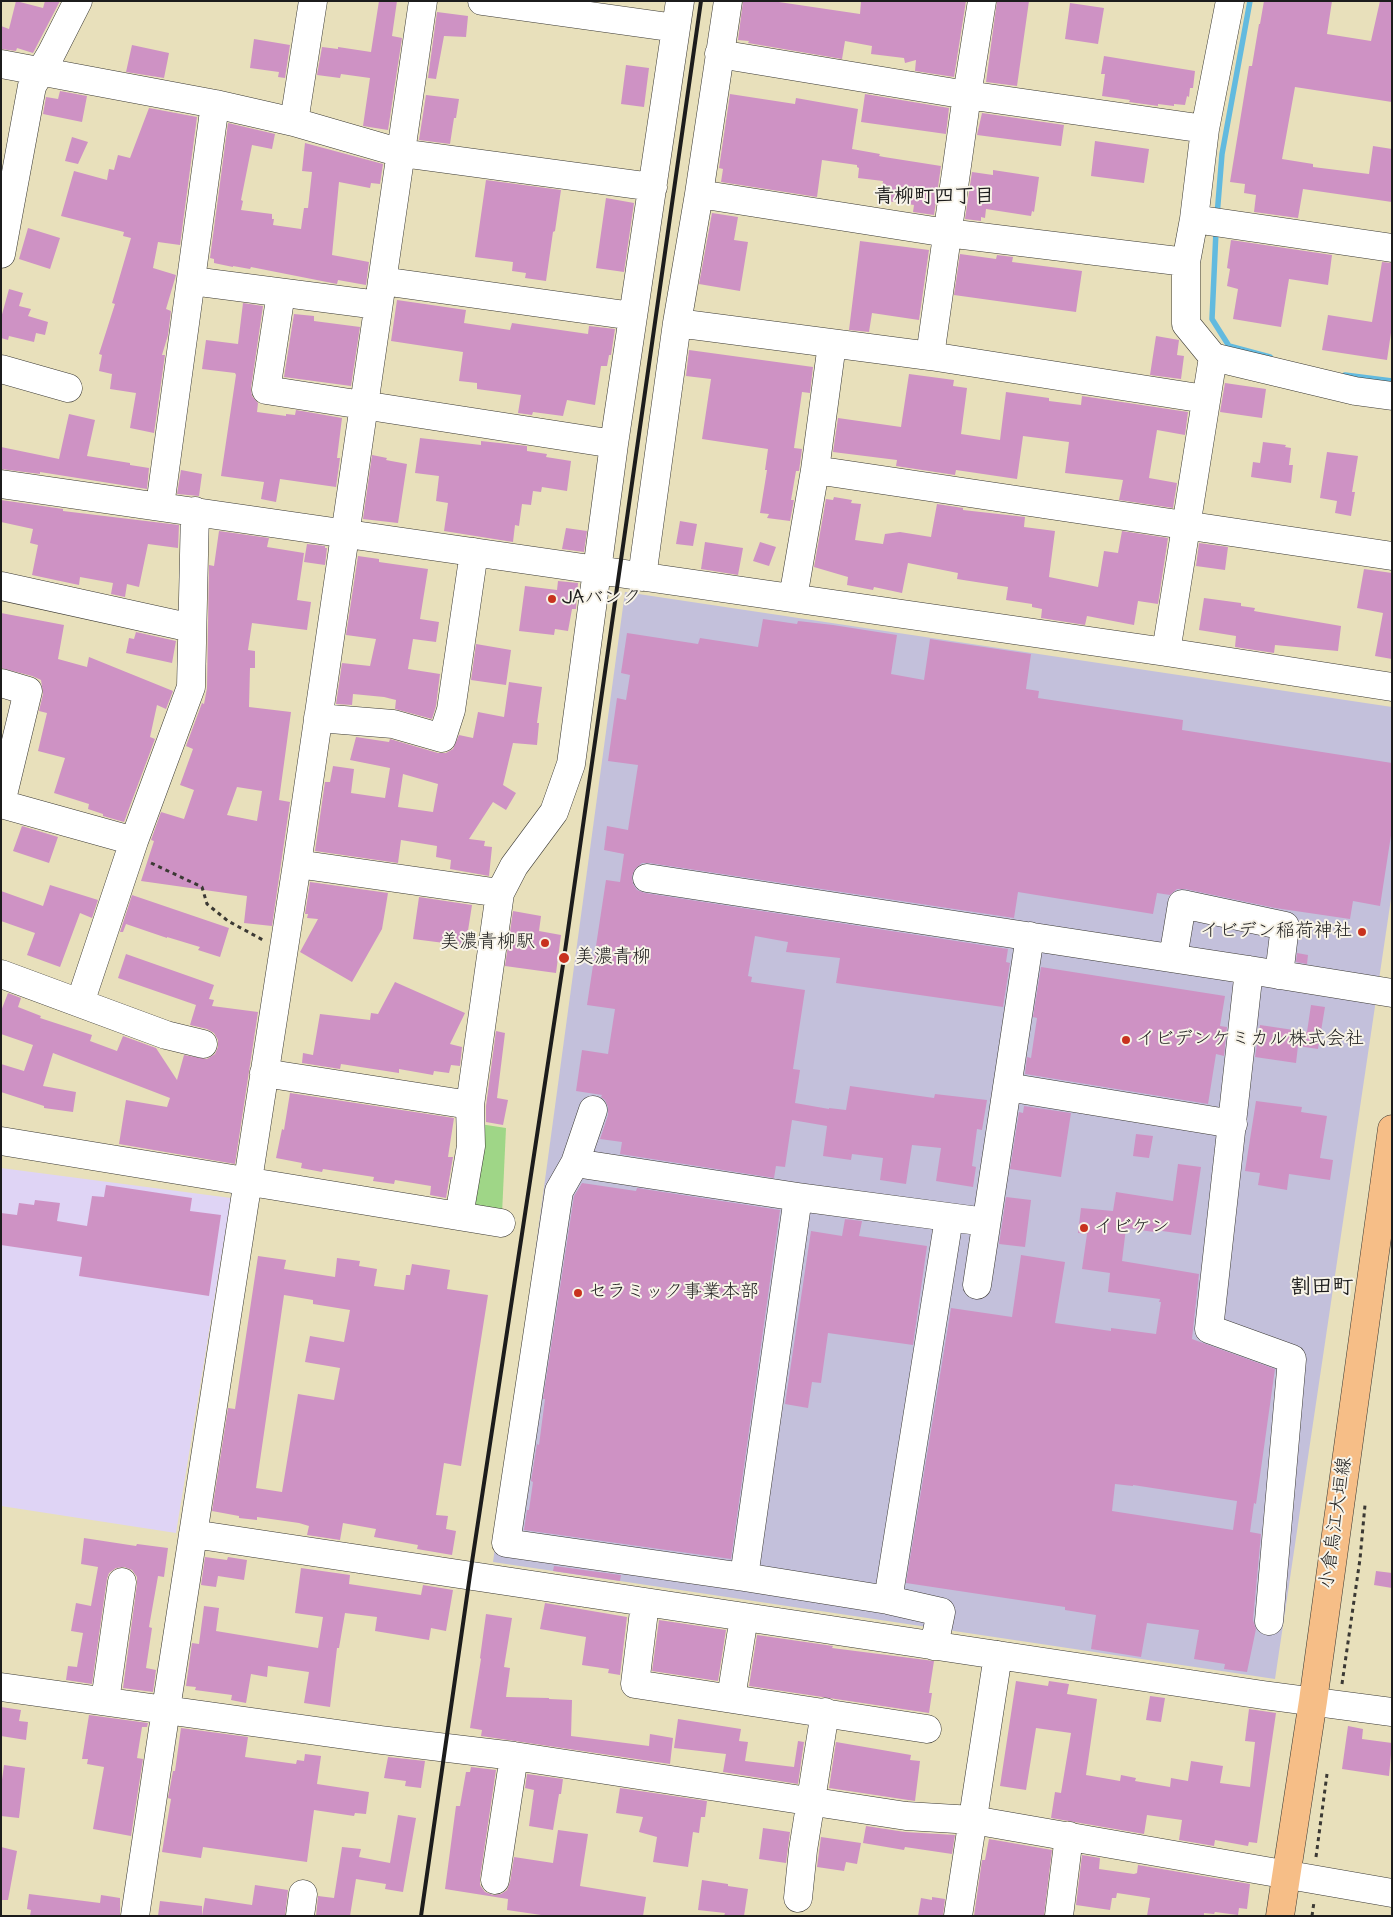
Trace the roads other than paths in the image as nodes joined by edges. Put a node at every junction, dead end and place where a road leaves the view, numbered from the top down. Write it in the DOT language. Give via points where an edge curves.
graph roads {
  1 [pos="78,1"];
  2 [pos="313,1"];
  3 [pos="423,1"];
  4 [pos="482,1"];
  5 [pos="680,1"];
  6 [pos="728,1"];
  7 [pos="982,1"];
  8 [pos="1230,1"];
  9 [pos="676,28"];
  10 [pos="719,54"];
  11 [pos="1,64"];
  12 [pos="39,72"];
  13 [pos="967,95"];
  14 [pos="215,104"];
  15 [pos="294,122"];
  16 [pos="1205,129"];
  17 [pos="401,153"];
  18 [pos="653,187"];
  19 [pos="699,194"];
  20 [pos="1208,221"];
  21 [pos="947,233"];
  22 [pos="3,239"];
  23 [pos="1392,248"];
  24 [pos="1186,262"];
  25 [pos="192,281"];
  26 [pos="281,293"];
  27 [pos="380,293"];
  28 [pos="633,316"];
  29 [pos="676,323"];
  30 [pos="832,344"];
  31 [pos="930,356"];
  32 [pos="1213,357"];
  33 [pos="1,369"];
  34 [pos="68,388"];
  35 [pos="1392,396"];
  36 [pos="1205,399"];
  37 [pos="363,406"];
  38 [pos="614,444"];
  39 [pos="815,470"];
  40 [pos="1,484"];
  41 [pos="160,506"];
  42 [pos="195,511"];
  43 [pos="1187,526"];
  44 [pos="345,533"];
  45 [pos="474,552"];
  46 [pos="1392,556"];
  47 [pos="596,571"];
  48 [pos="642,577"];
  49 [pos="1,586"];
  50 [pos="792,598"];
  51 [pos="192,628"];
  52 [pos="1166,652"];
  53 [pos="1,683"];
  54 [pos="1392,687"];
  55 [pos="318,718"];
  56 [pos="1,804"];
  57 [pos="132,847"];
  58 [pos="297,864"];
  59 [pos="647,878"];
  60 [pos="500,893"];
  61 [pos="1030,936"];
  62 [pos="1173,958"];
  63 [pos="1249,970"];
  64 [pos="1,974"];
  65 [pos="1279,975"];
  66 [pos="1392,992"];
  67 [pos="80,1003"];
  68 [pos="203,1044"];
  69 [pos="264,1073"];
  70 [pos="1007,1088"];
  71 [pos="470,1105"];
  72 [pos="593,1110"];
  73 [pos="1232,1124"];
  74 [pos="1392,1129"];
  75 [pos="1,1142"];
  76 [pos="575,1163"];
  77 [pos="1389,1176"];
  78 [pos="247,1182"];
  79 [pos="798,1197"];
  80 [pos="460,1216"];
  81 [pos="949,1218"];
  82 [pos="501,1222"];
  83 [pos="986,1222"];
  84 [pos="1384,1240"];
  85 [pos="977,1284"];
  86 [pos="193,1534"];
  87 [pos="744,1577"];
  88 [pos="122,1582"];
  89 [pos="888,1600"];
  90 [pos="645,1603"];
  91 [pos="744,1617"];
  92 [pos="1270,1622"];
  93 [pos="934,1646"];
  94 [pos="998,1655"];
  95 [pos="1,1687"];
  96 [pos="731,1698"];
  97 [pos="105,1701"];
  98 [pos="1313,1701"];
  99 [pos="166,1710"];
  100 [pos="825,1712"];
  101 [pos="1392,1712"];
  102 [pos="927,1729"];
  103 [pos="514,1756"];
  104 [pos="812,1801"];
  105 [pos="972,1820"];
  106 [pos="1069,1836"];
  107 [pos="1287,1874"];
  108 [pos="495,1880"];
  109 [pos="1392,1893"];
  110 [pos="798,1898"];
  111 [pos="135,1916"];
  112 [pos="958,1916"];
  113 [pos="1059,1916"];
  114 [pos="1280,1916"];
  1 -- 12 [label="street"];
  2 -- 15 [label="street"];
  3 -- 17 [label="street"];
  4 -- 9 [label="street"];
  5 -- 9 [label="street"];
  6 -- 10 [label="street"];
  7 -- 13 [label="street"];
  8 -- 16 [label="street"];
  9 -- 18 [label="street"];
  10 -- 13 [label="street"];
  10 -- 19 [label="street"];
  11 -- 12 [label="street"];
  12 -- 14 [label="street"];
  12 -- 22 [label="street" via="32,86"];
  13 -- 16 [label="street"];
  13 -- 21 [label="street"];
  14 -- 15 [label="street"];
  14 -- 25 [label="street"];
  15 -- 17 [label="street"];
  16 -- 20 [label="street"];
  17 -- 18 [label="street"];
  17 -- 27 [label="street"];
  18 -- 28 [label="street"];
  19 -- 21 [label="street"];
  19 -- 29 [label="street"];
  20 -- 23 [label="street"];
  20 -- 24 [label="street"];
  21 -- 24 [label="street"];
  21 -- 31 [label="street"];
  24 -- 32 [label="street" via="1186,324"];
  25 -- 26 [label="street"];
  25 -- 41 [label="street"];
  26 -- 27 [label="street"];
  26 -- 37 [label="street" via="266,390"];
  27 -- 28 [label="street"];
  27 -- 37 [label="street"];
  28 -- 38 [label="street"];
  29 -- 30 [label="street"];
  29 -- 48 [label="street"];
  30 -- 31 [label="street"];
  30 -- 39 [label="street"];
  31 -- 36 [label="street"];
  32 -- 35 [label="street" via="1355,391"];
  32 -- 36 [label="street"];
  33 -- 34 [label="street"];
  36 -- 43 [label="street"];
  37 -- 38 [label="street"];
  37 -- 44 [label="street"];
  38 -- 47 [label="street"];
  39 -- 43 [label="street"];
  39 -- 50 [label="street"];
  40 -- 41 [label="street"];
  41 -- 42 [label="street"];
  42 -- 44 [label="street"];
  42 -- 51 [label="street"];
  43 -- 46 [label="street"];
  43 -- 52 [label="street"];
  44 -- 45 [label="street"];
  44 -- 55 [label="street"];
  45 -- 47 [label="street"];
  45 -- 55 [label="street" via="451,710 442,738 393,724"];
  47 -- 48 [label="street"];
  47 -- 60 [label="street" via="571,764 554,812 514,866"];
  48 -- 50 [label="street"];
  49 -- 51 [label="street"];
  50 -- 52 [label="street"];
  51 -- 57 [label="street" via="191,687"];
  52 -- 54 [label="street"];
  53 -- 56 [label="street" via="28,692"];
  55 -- 58 [label="street"];
  56 -- 57 [label="street"];
  57 -- 67 [label="street"];
  58 -- 60 [label="street"];
  58 -- 69 [label="street"];
  59 -- 61 [label="street"];
  60 -- 71 [label="street"];
  61 -- 62 [label="street"];
  61 -- 70 [label="street"];
  62 -- 63 [label="street"];
  62 -- 65 [label="street" via="1182,904 1285,926"];
  63 -- 65 [label="street"];
  63 -- 73 [label="street"];
  64 -- 67 [label="street"];
  65 -- 66 [label="street"];
  67 -- 68 [label="street" via="166,1035"];
  69 -- 71 [label="street"];
  69 -- 78 [label="street"];
  70 -- 73 [label="street"];
  70 -- 83 [label="street"];
  71 -- 80 [label="street" via="471,1146"];
  72 -- 76 [label="street"];
  73 -- 92 [label="street" via="1209,1328 1292,1359"];
  74 -- 77 [label="main road, 小倉烏江大垣線"];
  75 -- 78 [label="street"];
  76 -- 79 [label="street"];
  76 -- 87 [label="street" via="559,1191 506,1543"];
  77 -- 84 [label="main road, 小倉烏江大垣線"];
  78 -- 80 [label="street"];
  78 -- 86 [label="street"];
  79 -- 81 [label="street"];
  79 -- 87 [label="street"];
  80 -- 82 [label="street"];
  81 -- 83 [label="street"];
  81 -- 89 [label="street"];
  83 -- 85 [label="street"];
  84 -- 98 [label="main road, 小倉烏江大垣線"];
  86 -- 90 [label="street"];
  86 -- 99 [label="street"];
  87 -- 89 [label="street"];
  88 -- 97 [label="street"];
  89 -- 93 [label="street" via="941,1612"];
  90 -- 91 [label="street"];
  90 -- 96 [label="street" via="635,1684"];
  91 -- 93 [label="street"];
  91 -- 96 [label="street"];
  93 -- 94 [label="street"];
  94 -- 98 [label="street"];
  94 -- 105 [label="street"];
  95 -- 97 [label="street"];
  96 -- 100 [label="street"];
  97 -- 99 [label="street"];
  98 -- 101 [label="street"];
  98 -- 107 [label="main road, 小倉烏江大垣線"];
  99 -- 103 [label="street"];
  99 -- 111 [label="street"];
  100 -- 102 [label="street"];
  100 -- 104 [label="street"];
  103 -- 104 [label="street"];
  103 -- 108 [label="street"];
  104 -- 105 [label="street" via="906,1816"];
  104 -- 110 [label="street"];
  105 -- 106 [label="street"];
  105 -- 112 [label="street"];
  106 -- 107 [label="street"];
  106 -- 113 [label="street"];
  107 -- 109 [label="street"];
  107 -- 114 [label="main road, 小倉烏江大垣線"];
}
